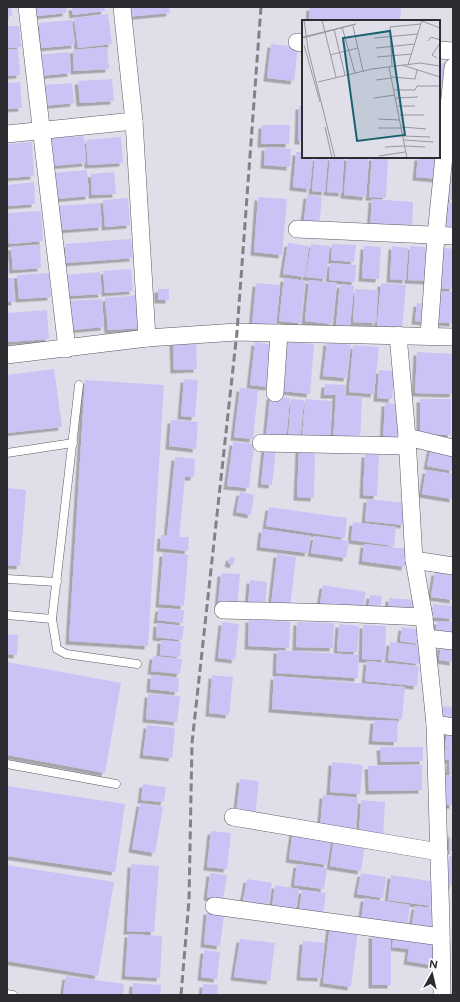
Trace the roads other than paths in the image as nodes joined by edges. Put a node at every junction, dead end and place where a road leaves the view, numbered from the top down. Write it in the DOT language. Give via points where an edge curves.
graph roads {
  1 [pos="27,7"];
  2 [pos="122,7"];
  3 [pos="440,50"];
  4 [pos="453,51"];
  5 [pos="453,67"];
  6 [pos="134,120"];
  7 [pos="42,130"];
  8 [pos="7,134"];
  9 [pos="446,147"];
  10 [pos="297,229"];
  11 [pos="436,235"];
  12 [pos="453,236"];
  13 [pos="279,333"];
  14 [pos="398,335"];
  15 [pos="429,336"];
  16 [pos="453,337"];
  17 [pos="147,338"];
  18 [pos="67,349"];
  19 [pos="7,355"];
  20 [pos="79,385"];
  21 [pos="275,393"];
  22 [pos="407,442"];
  23 [pos="72,443"];
  24 [pos="261,443"];
  25 [pos="453,448"];
  26 [pos="7,453"];
  27 [pos="414,560"];
  28 [pos="453,566"];
  29 [pos="7,579"];
  30 [pos="57,582"];
  31 [pos="223,610"];
  32 [pos="7,615"];
  33 [pos="424,617"];
  34 [pos="52,619"];
  35 [pos="426,638"];
  36 [pos="453,641"];
  37 [pos="137,664"];
  38 [pos="435,724"];
  39 [pos="453,726"];
  40 [pos="7,764"];
  41 [pos="116,784"];
  42 [pos="445,807"];
  43 [pos="233,817"];
  44 [pos="439,852"];
  45 [pos="214,906"];
  46 [pos="445,929"];
  47 [pos="7,994"];
  48 [pos="13,995"];
  49 [pos="442,995"];
  1 -- 7 [label="street"];
  2 -- 6 [label="street"];
  3 -- 4 [label="street"];
  5 -- 9 [label="street"];
  6 -- 7 [label="street"];
  6 -- 17 [label="street"];
  7 -- 8 [label="street"];
  7 -- 18 [label="street"];
  9 -- 11 [label="street"];
  10 -- 11 [label="street"];
  11 -- 12 [label="street"];
  11 -- 15 [label="street"];
  13 -- 14 [label="street"];
  13 -- 17 [label="street" via="237,332"];
  13 -- 21 [label="street"];
  14 -- 15 [label="street"];
  14 -- 22 [label="street"];
  15 -- 16 [label="street"];
  17 -- 18 [label="street"];
  18 -- 19 [label="street"];
  20 -- 23 [label="lane"];
  22 -- 24 [label="street"];
  22 -- 25 [label="street"];
  22 -- 27 [label="street"];
  23 -- 26 [label="lane"];
  23 -- 30 [label="lane"];
  27 -- 28 [label="street"];
  27 -- 33 [label="street"];
  29 -- 30 [label="lane"];
  30 -- 34 [label="lane"];
  31 -- 33 [label="street"];
  32 -- 34 [label="lane"];
  33 -- 35 [label="street"];
  34 -- 37 [label="lane" via="57,649 66,654"];
  35 -- 36 [label="street"];
  35 -- 38 [label="street"];
  38 -- 39 [label="street"];
  38 -- 42 [label="street"];
  40 -- 41 [label="lane"];
  42 -- 44 [label="street"];
  43 -- 44 [label="street"];
  44 -- 46 [label="street"];
  45 -- 46 [label="street"];
  46 -- 49 [label="street"];
  47 -- 48 [label="lane"];
}
